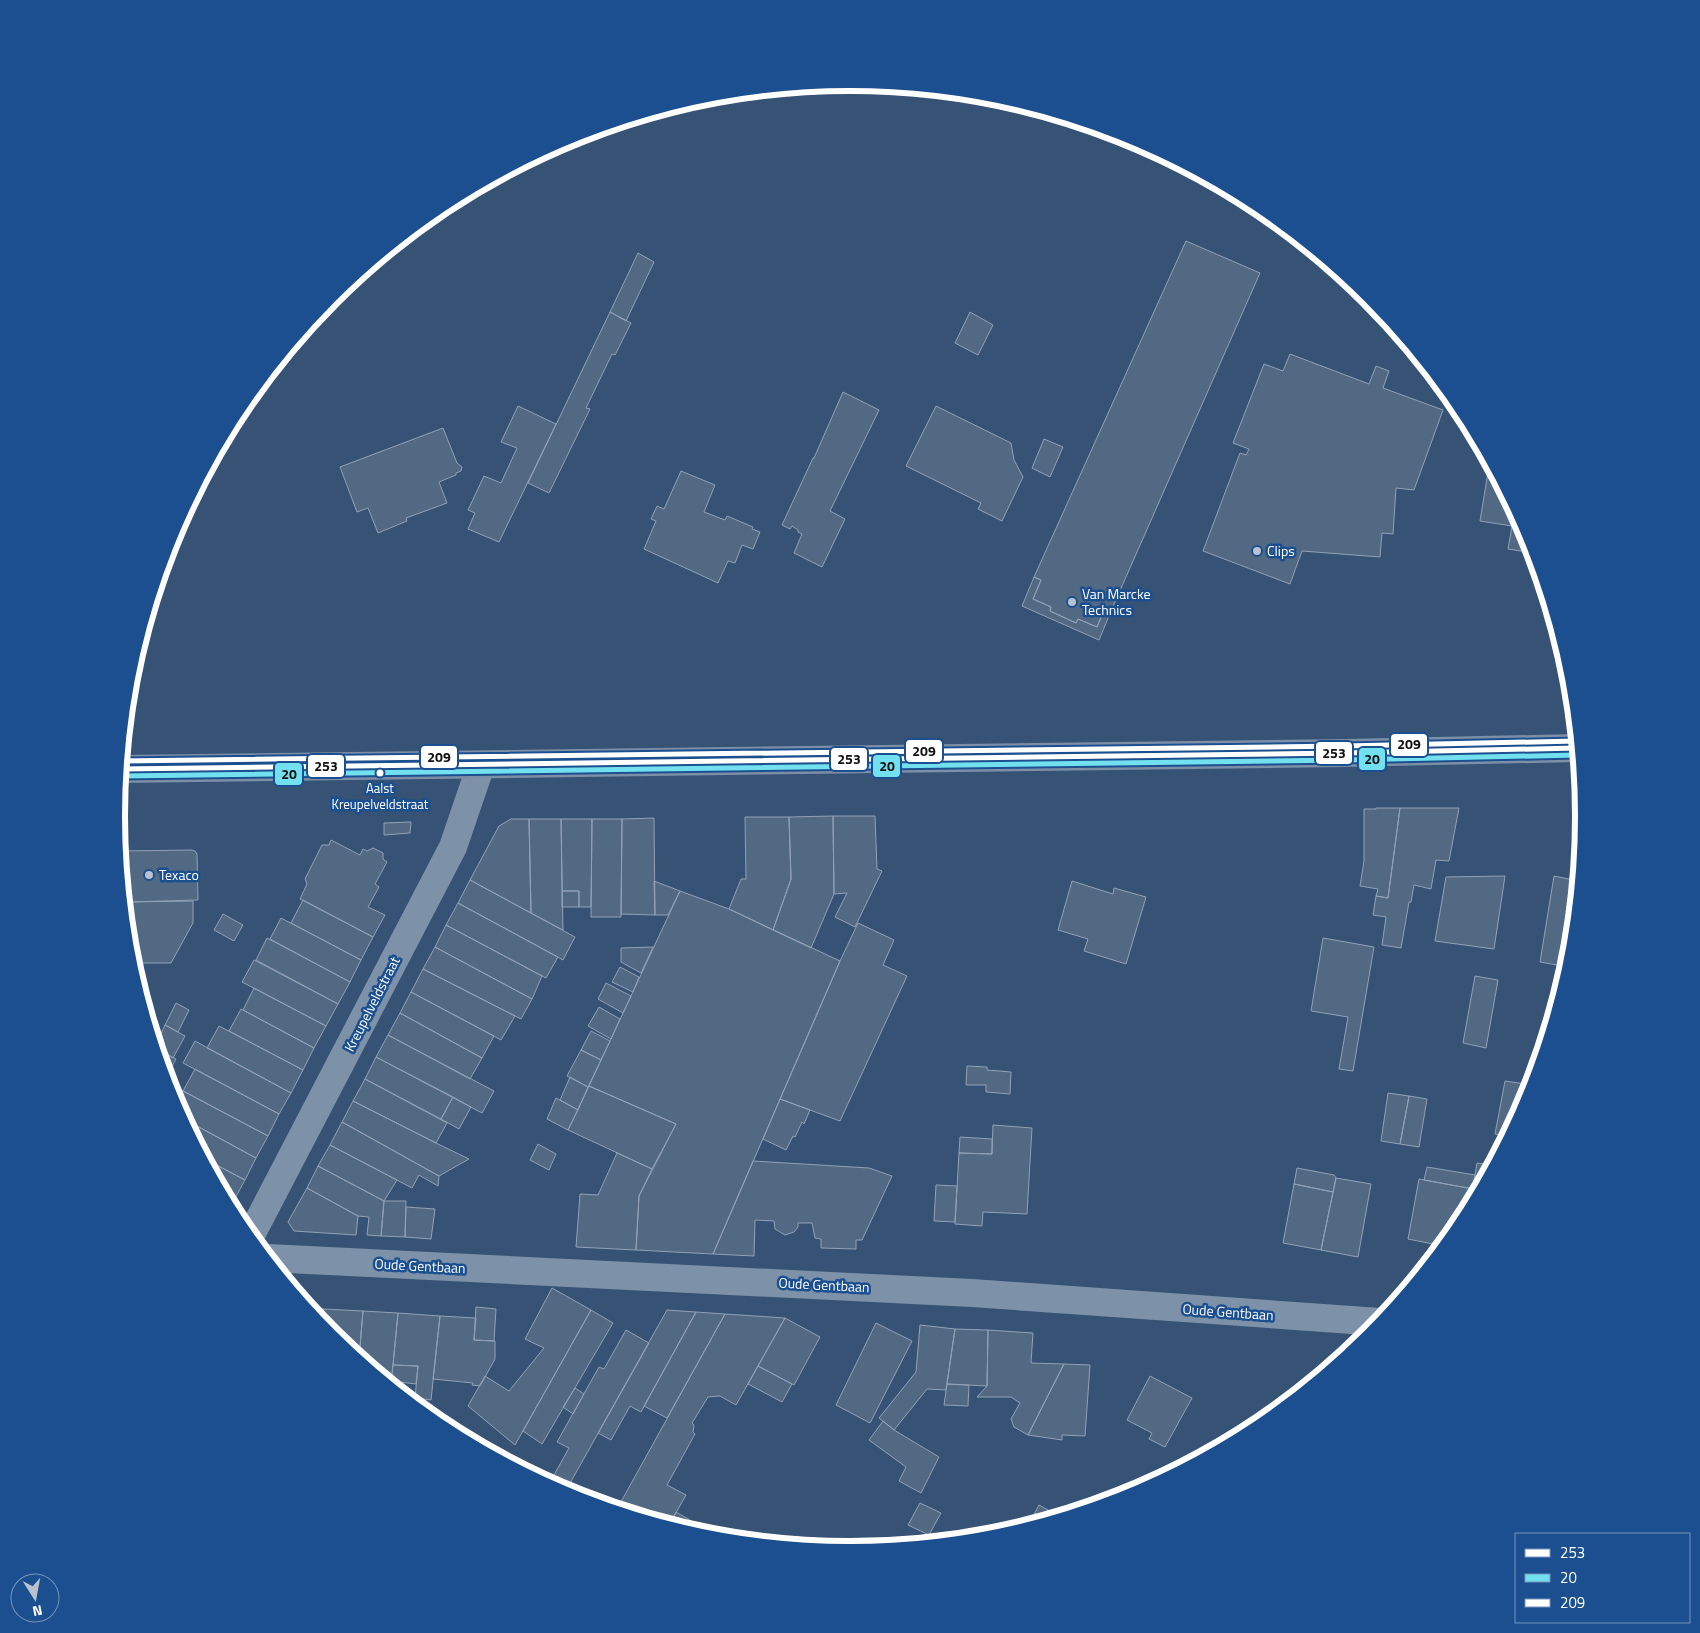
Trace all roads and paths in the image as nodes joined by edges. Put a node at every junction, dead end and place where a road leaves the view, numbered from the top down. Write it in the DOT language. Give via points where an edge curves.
graph roads {
  1 [pos="1572,748"];
  2 [pos="481,765"];
  3 [pos="126,769"];
  4 [pos="254,1229"];
  5 [pos="275,1258"];
  6 [pos="1370,1321"];
  1 -- 2 [label="main road"];
  2 -- 3 [label="main road"];
  2 -- 4 [label="street, Kreupelveldstraat" via="453,848"];
  5 -- 6 [label="street, Oude Gentbaan" via="972,1293"];
}
